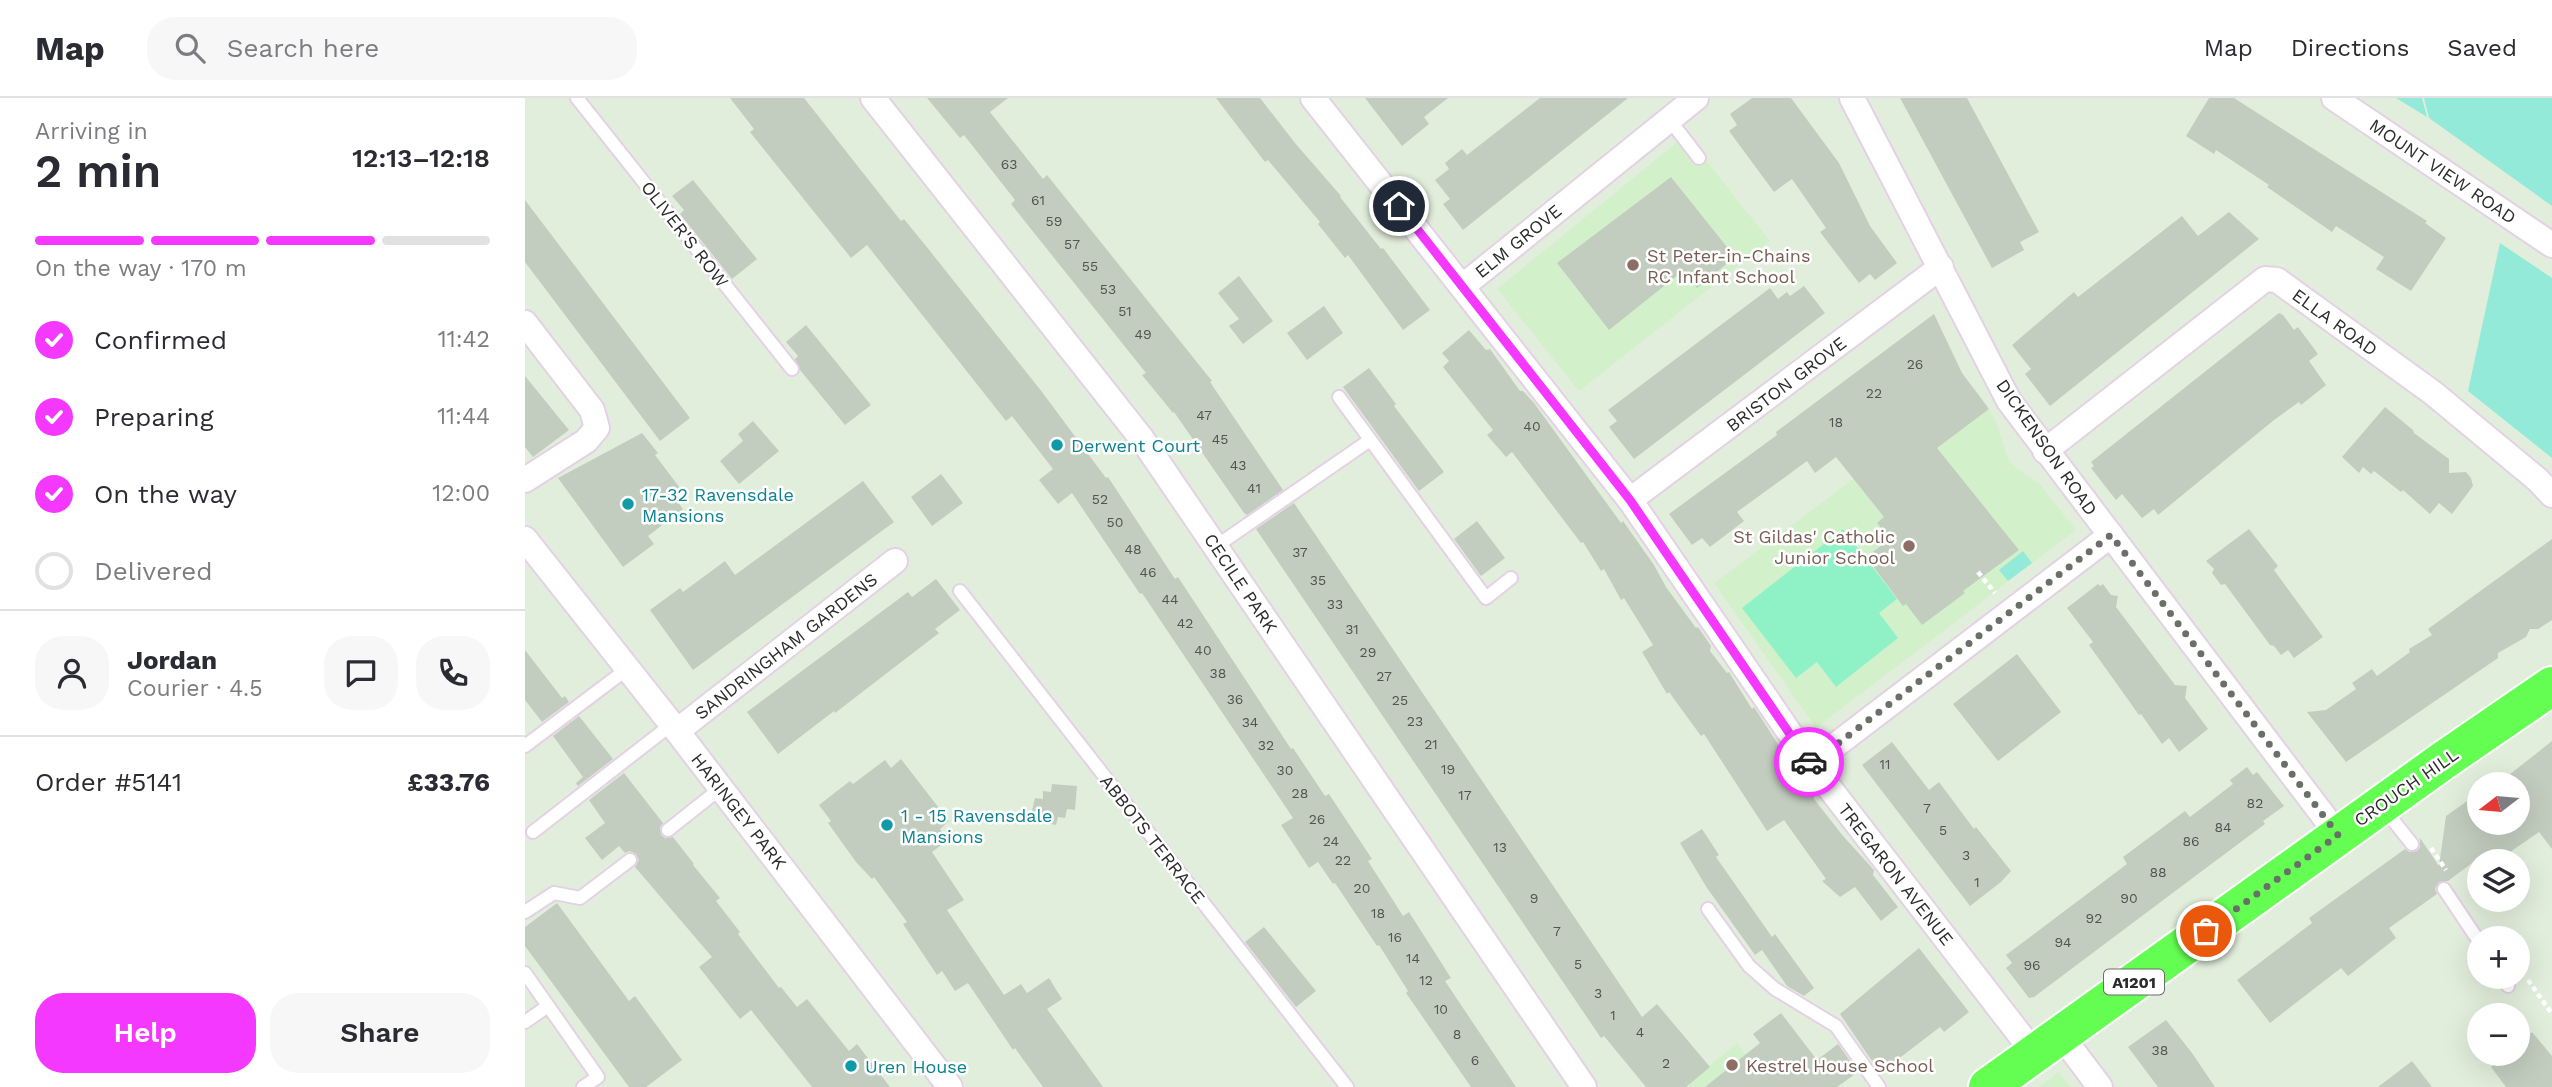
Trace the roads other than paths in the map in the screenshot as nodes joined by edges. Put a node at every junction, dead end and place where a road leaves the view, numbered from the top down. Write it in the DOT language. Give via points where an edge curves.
graph roads {
  1 [pos="577,98"];
  2 [pos="1313,98"];
  3 [pos="1696,98"];
  4 [pos="2334,98"];
  5 [pos="877,100"];
  6 [pos="1858,100"];
  7 [pos="1669,119"];
  8 [pos="1699,158"];
  9 [pos="2552,245"];
  10 [pos="1941,267"];
  11 [pos="1463,286"];
  12 [pos="525,323"];
  13 [pos="792,369"];
  14 [pos="1339,397"];
  15 [pos="1370,440"];
  16 [pos="2045,451"];
  17 [pos="525,480"];
  18 [pos="2552,495"];
  19 [pos="1630,500"];
  20 [pos="2111,535"];
  21 [pos="525,539"];
  22 [pos="1215,547"];
  23 [pos="895,561"];
  24 [pos="1511,578"];
  25 [pos="960,591"];
  26 [pos="627,669"];
  27 [pos="2552,686"];
  28 [pos="675,727"];
  29 [pos="525,746"];
  30 [pos="1811,764"];
  31 [pos="721,788"];
  32 [pos="2382,806"];
  33 [pos="668,830"];
  34 [pos="533,832"];
  35 [pos="2338,835"];
  36 [pos="2412,844"];
  37 [pos="630,860"];
  38 [pos="2444,889"];
  39 [pos="1708,909"];
  40 [pos="525,912"];
  41 [pos="2469,926"];
  42 [pos="525,973"];
  43 [pos="548,1006"];
  44 [pos="525,1022"];
  45 [pos="2047,1044"];
  46 [pos="944,1085"];
  47 [pos="583,1087"];
  48 [pos="1347,1087"];
  49 [pos="1584,1087"];
  50 [pos="1879,1087"];
  51 [pos="1988,1087"];
  52 [pos="2100,1087"];
  1 -- 13 [label="lane, OLIVER'S ROW"];
  2 -- 11 [label="street, ELM GROVE"];
  3 -- 7 [label="street, ELM GROVE"];
  4 -- 9 [label="street, MOUNT VIEW ROAD"];
  5 -- 22 [label="street, CECILE PARK" via="1142,439"];
  6 -- 10 [label="street, DICKENSON ROAD"];
  7 -- 8 [label="lane"];
  7 -- 11 [label="street, ELM GROVE"];
  10 -- 16 [label="street, DICKENSON ROAD" via="2009,401"];
  10 -- 19 [label="street, BRISTON GROVE"];
  11 -- 19 [label="street, TREGARON AVENUE"];
  12 -- 17 [label="street" via="592,410 597,428 586,441"];
  14 -- 15 [label="lane"];
  15 -- 22 [label="lane"];
  15 -- 24 [label="lane" via="1486,598"];
  16 -- 18 [label="street, ELLA ROAD" via="2265,279 2277,280 2433,393"];
  16 -- 20 [label="street, DICKENSON ROAD"];
  19 -- 30 [label="street, TREGARON AVENUE"];
  20 -- 30 [label="street"];
  20 -- 35 [label="street, DICKENSON ROAD"];
  21 -- 26 [label="street, HARINGEY PARK"];
  22 -- 49 [label="street, CECILE PARK"];
  23 -- 28 [label="street, SANDRINGHAM GARDENS"];
  25 -- 48 [label="lane, ABBOTS TERRACE"];
  26 -- 28 [label="street, HARINGEY PARK"];
  26 -- 29 [label="lane"];
  27 -- 32 [label="main road, CROUCH HILL / A1201"];
  28 -- 31 [label="street, HARINGEY PARK"];
  28 -- 34 [label="lane"];
  30 -- 45 [label="street, TREGARON AVENUE"];
  31 -- 33 [label="lane"];
  31 -- 46 [label="street, HARINGEY PARK"];
  32 -- 35 [label="main road, CROUCH HILL / A1201"];
  32 -- 36 [label="lane"];
  35 -- 45 [label="main road, CROUCH HILL / A1201"];
  37 -- 40 [label="lane" via="580,898 554,893"];
  38 -- 41 [label="lane"];
  39 -- 50 [label="lane" via="1757,974 1836,1026"];
  42 -- 43 [label="lane"];
  43 -- 44 [label="lane"];
  43 -- 47 [label="lane" via="598,1077"];
  45 -- 51 [label="main road, CROUCH HILL / A1201"];
  45 -- 52 [label="street, TREGARON AVENUE"];
}
